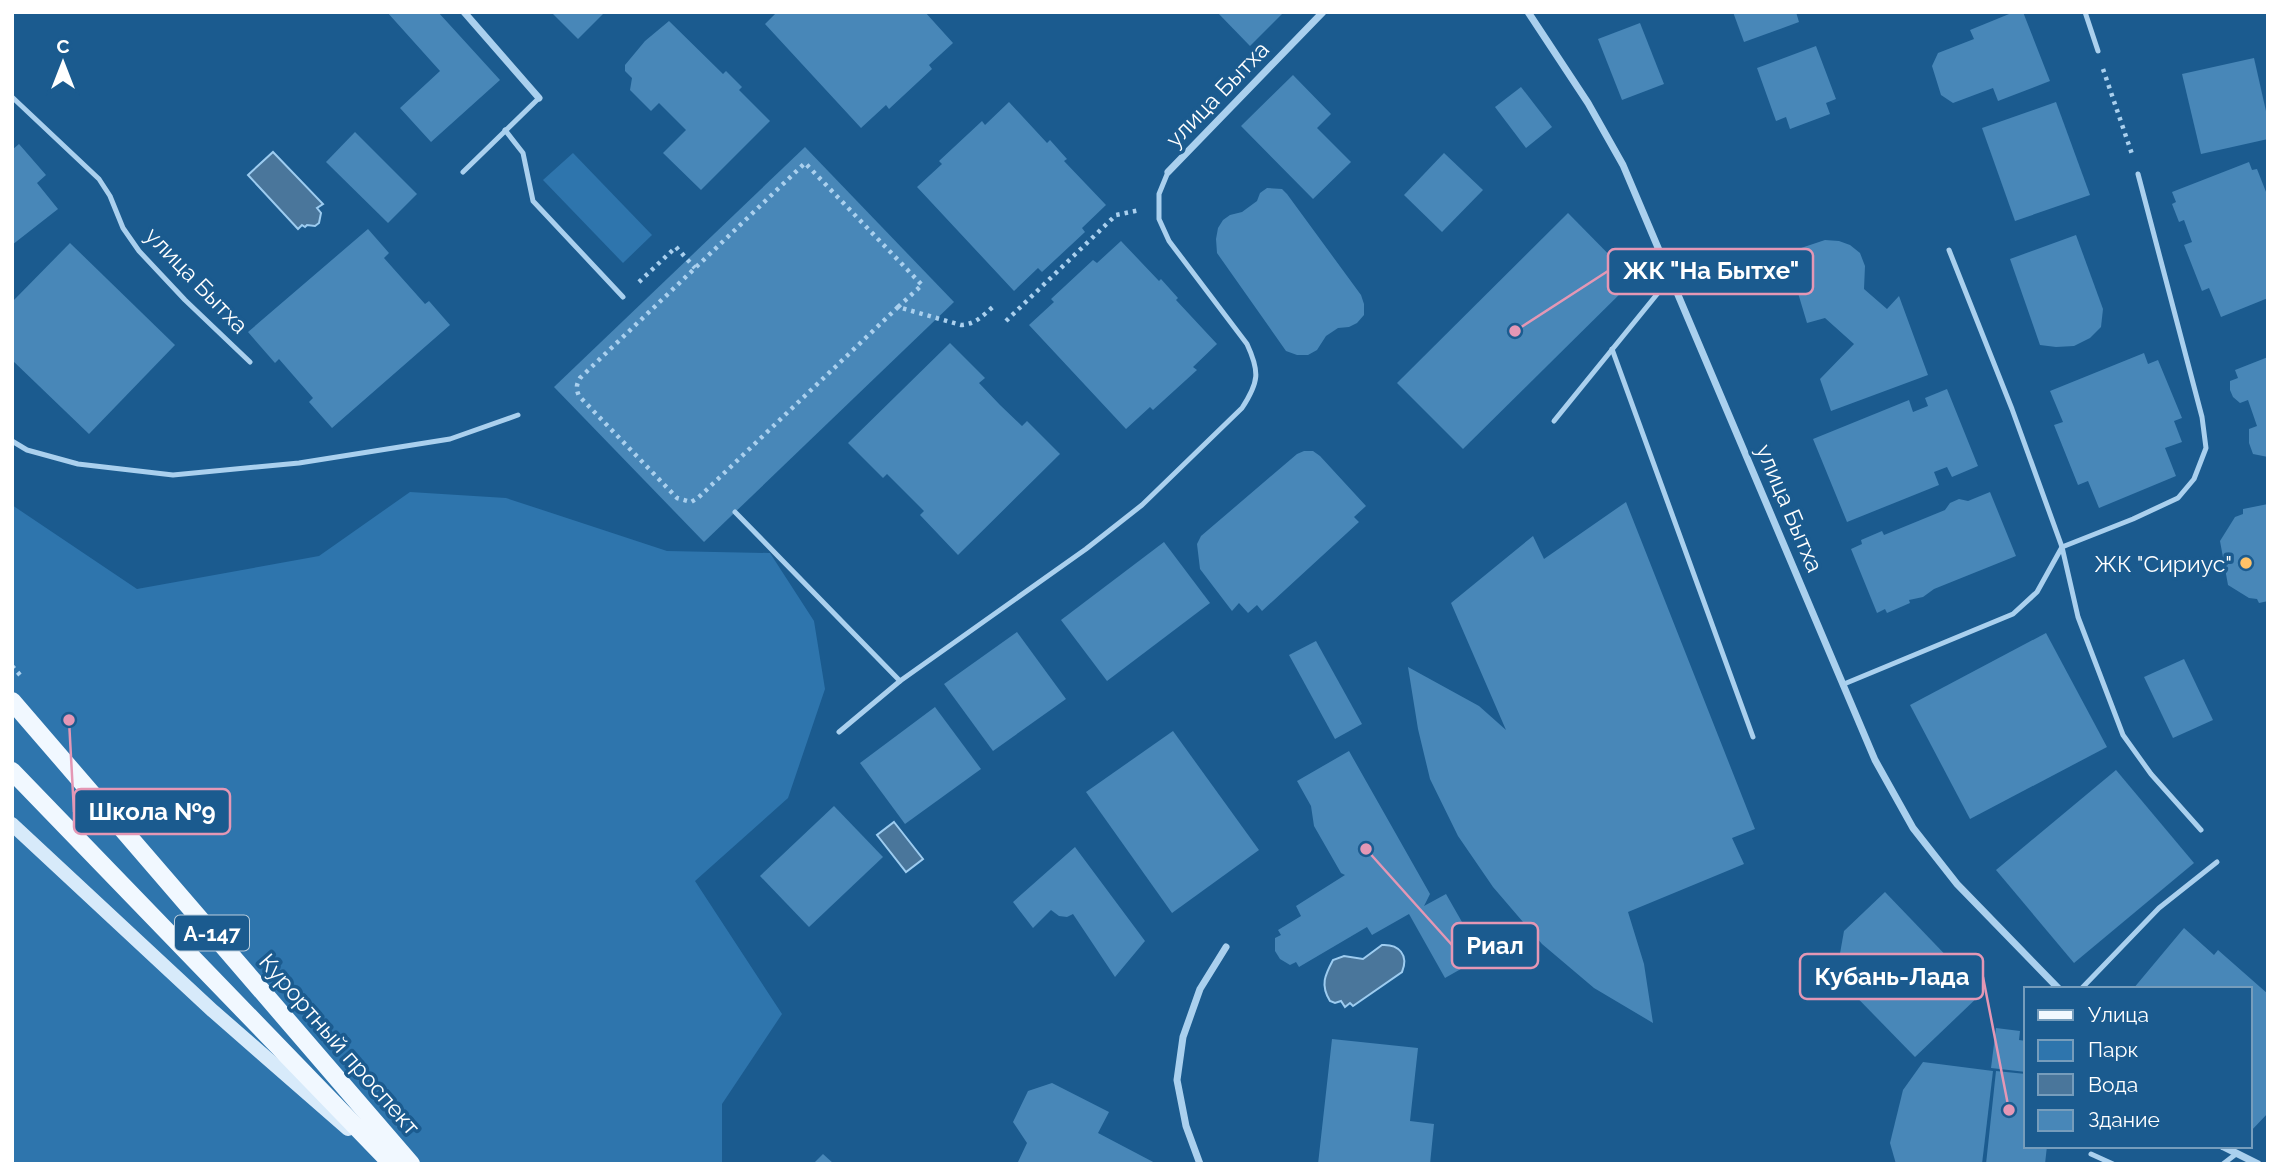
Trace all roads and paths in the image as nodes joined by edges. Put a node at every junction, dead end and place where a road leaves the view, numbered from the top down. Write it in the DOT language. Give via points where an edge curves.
graph roads {
  1 [pos="464,12"];
  2 [pos="1323,12"];
  3 [pos="1528,12"];
  4 [pos="2085,12"];
  5 [pos="2098,51"];
  6 [pos="12,97"];
  7 [pos="540,99"];
  8 [pos="505,130"];
  9 [pos="463,172"];
  10 [pos="1168,172"];
  11 [pos="2138,174"];
  12 [pos="1116,215"];
  13 [pos="1949,250"];
  14 [pos="657,265"];
  15 [pos="695,268"];
  16 [pos="1671,277"];
  17 [pos="623,297"];
  18 [pos="898,307"];
  19 [pos="993,307"];
  20 [pos="1006,321"];
  21 [pos="1612,349"];
  22 [pos="250,362"];
  23 [pos="518,415"];
  24 [pos="1553,421"];
  25 [pos="12,441"];
  26 [pos="735,512"];
  27 [pos="2062,547"];
  28 [pos="900,681"];
  29 [pos="1844,684"];
  30 [pos="12,701"];
  31 [pos="839,732"];
  32 [pos="1752,737"];
  33 [pos="12,771"];
  34 [pos="12,824"];
  35 [pos="2201,830"];
  36 [pos="2217,862"];
  37 [pos="1226,947"];
  38 [pos="2057,987"];
  39 [pos="2083,987"];
  40 [pos="2226,1148"];
  41 [pos="2091,1154"];
  42 [pos="2236,1154"];
  43 [pos="390,1164"];
  44 [pos="411,1164"];
  45 [pos="1200,1164"];
  46 [pos="2113,1164"];
  47 [pos="2223,1164"];
  48 [pos="2258,1164"];
  1 -- 7 [label="street"];
  2 -- 10 [label="street, улица Бытха"];
  3 -- 16 [label="street, улица Бытха" via="1623,166"];
  4 -- 5 [label="lane"];
  5 -- 11 [label="path"];
  6 -- 22 [label="lane, улица Бытха" via="99,179 139,251"];
  7 -- 8 [label="lane"];
  8 -- 9 [label="lane"];
  8 -- 17 [label="lane" via="523,153 533,201"];
  10 -- 28 [label="lane" via="1159,194 1159,219 1168,240 1247,344 1257,379 1252,393 1142,505"];
  11 -- 27 [label="lane" via="2202,417 2206,448 2194,479 2178,498"];
  12 -- 20 [label="path"];
  13 -- 27 [label="lane"];
  14 -- 15 [label="path" via="676,247"];
  15 -- 18 [label="path" via="805,163 922,285"];
  15 -- 18 [label="path" via="577,383 579,396 682,501 698,498"];
  16 -- 21 [label="lane"];
  16 -- 29 [label="street, улица Бытха"];
  18 -- 19 [label="path" via="961,325 971,324"];
  21 -- 24 [label="lane"];
  21 -- 32 [label="lane"];
  23 -- 25 [label="lane" via="450,439 299,463 173,475 78,464 27,450"];
  26 -- 28 [label="lane"];
  27 -- 29 [label="lane" via="2037,592 2013,614"];
  27 -- 35 [label="lane" via="2078,617 2123,735"];
  28 -- 31 [label="lane"];
  29 -- 38 [label="street, улица Бытха" via="1875,760 1913,828 1957,884"];
  30 -- 44 [label="main road, Курортный проспект / А-147"];
  33 -- 43 [label="main road, Курортный проспект / А-147"];
  34 -- 43 [label="main road, А-147" via="213,1011"];
  36 -- 39 [label="lane" via="2159,908"];
  37 -- 45 [label="street" via="1200,989 1183,1037 1177,1080"];
  40 -- 42 [label="street"];
  41 -- 46 [label="lane"];
  42 -- 47 [label="lane"];
  42 -- 48 [label="street"];
}
